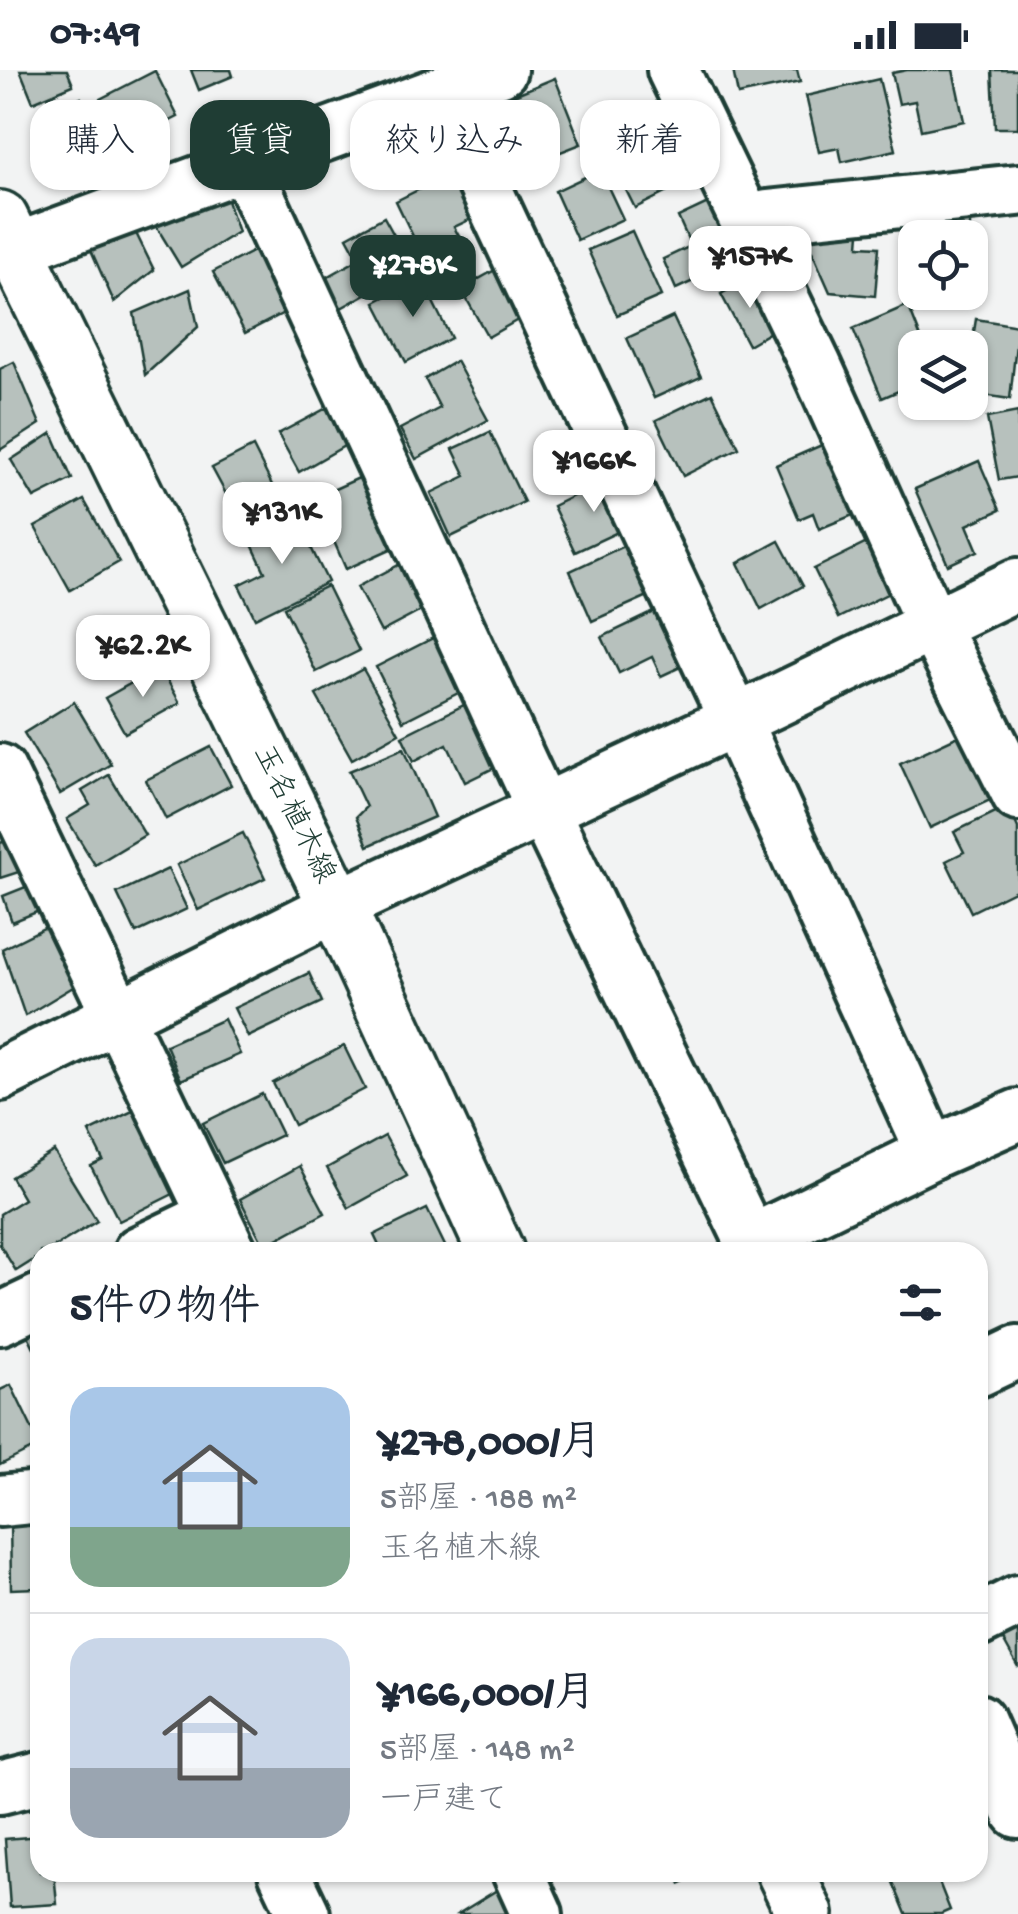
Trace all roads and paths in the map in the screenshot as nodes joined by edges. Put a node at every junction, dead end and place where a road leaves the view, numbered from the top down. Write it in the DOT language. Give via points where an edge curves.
graph roads {
  1 [pos="501,70"];
  2 [pos="673,70"];
  3 [pos="441,93"];
  4 [pos="330,133"];
  5 [pos="190,181"];
  6 [pos="256,190"];
  7 [pos="1018,190"];
  8 [pos="746,223"];
  9 [pos="4,240"];
  10 [pos="1018,584"];
  11 [pos="932,624"];
  12 [pos="735,720"];
  13 [pos="0,770"];
  14 [pos="1018,796"];
  15 [pos="543,810"];
  16 [pos="337,906"];
  17 [pos="120,1015"];
  18 [pos="0,1075"];
  19 [pos="1018,1115"];
  20 [pos="932,1152"];
  21 [pos="223,1234"];
  22 [pos="186,1242"];
  23 [pos="491,1242"];
  24 [pos="752,1242"];
  25 [pos="763,1242"];
  26 [pos="30,1305"];
  27 [pos="0,1319"];
  28 [pos="1018,1352"];
  29 [pos="988,1367"];
  30 [pos="30,1498"];
  31 [pos="0,1501"];
  32 [pos="1018,1601"];
  33 [pos="988,1615"];
  34 [pos="988,1743"];
  35 [pos="30,1780"];
  36 [pos="0,1788"];
  37 [pos="1018,1812"];
  38 [pos="289,1882"];
  39 [pos="522,1882"];
  40 [pos="790,1882"];
  41 [pos="304,1914"];
  42 [pos="536,1914"];
  43 [pos="805,1914"];
  1 -- 3 [label="street"];
  2 -- 8 [label="street"];
  3 -- 4 [label="street"];
  3 -- 12 [label="street"];
  5 -- 9 [label="street"];
  6 -- 15 [label="street"];
  7 -- 8 [label="street"];
  8 -- 11 [label="street"];
  9 -- 16 [label="main road, 玉名植木線"];
  10 -- 11 [label="street"];
  11 -- 12 [label="street"];
  11 -- 14 [label="street"];
  12 -- 15 [label="street"];
  12 -- 20 [label="street"];
  13 -- 17 [label="street"];
  15 -- 16 [label="street"];
  15 -- 24 [label="street"];
  16 -- 17 [label="street"];
  16 -- 23 [label="main road, 玉名植木線"];
  17 -- 18 [label="street"];
  17 -- 21 [label="street"];
  19 -- 20 [label="street"];
  20 -- 25 [label="street"];
  21 -- 22 [label="street"];
  26 -- 27 [label="street"];
  28 -- 29 [label="street"];
  30 -- 31 [label="street"];
  32 -- 33 [label="street"];
  34 -- 37 [label="street"];
  35 -- 36 [label="street"];
  38 -- 41 [label="street"];
  39 -- 42 [label="street"];
  40 -- 43 [label="main road"];
}
